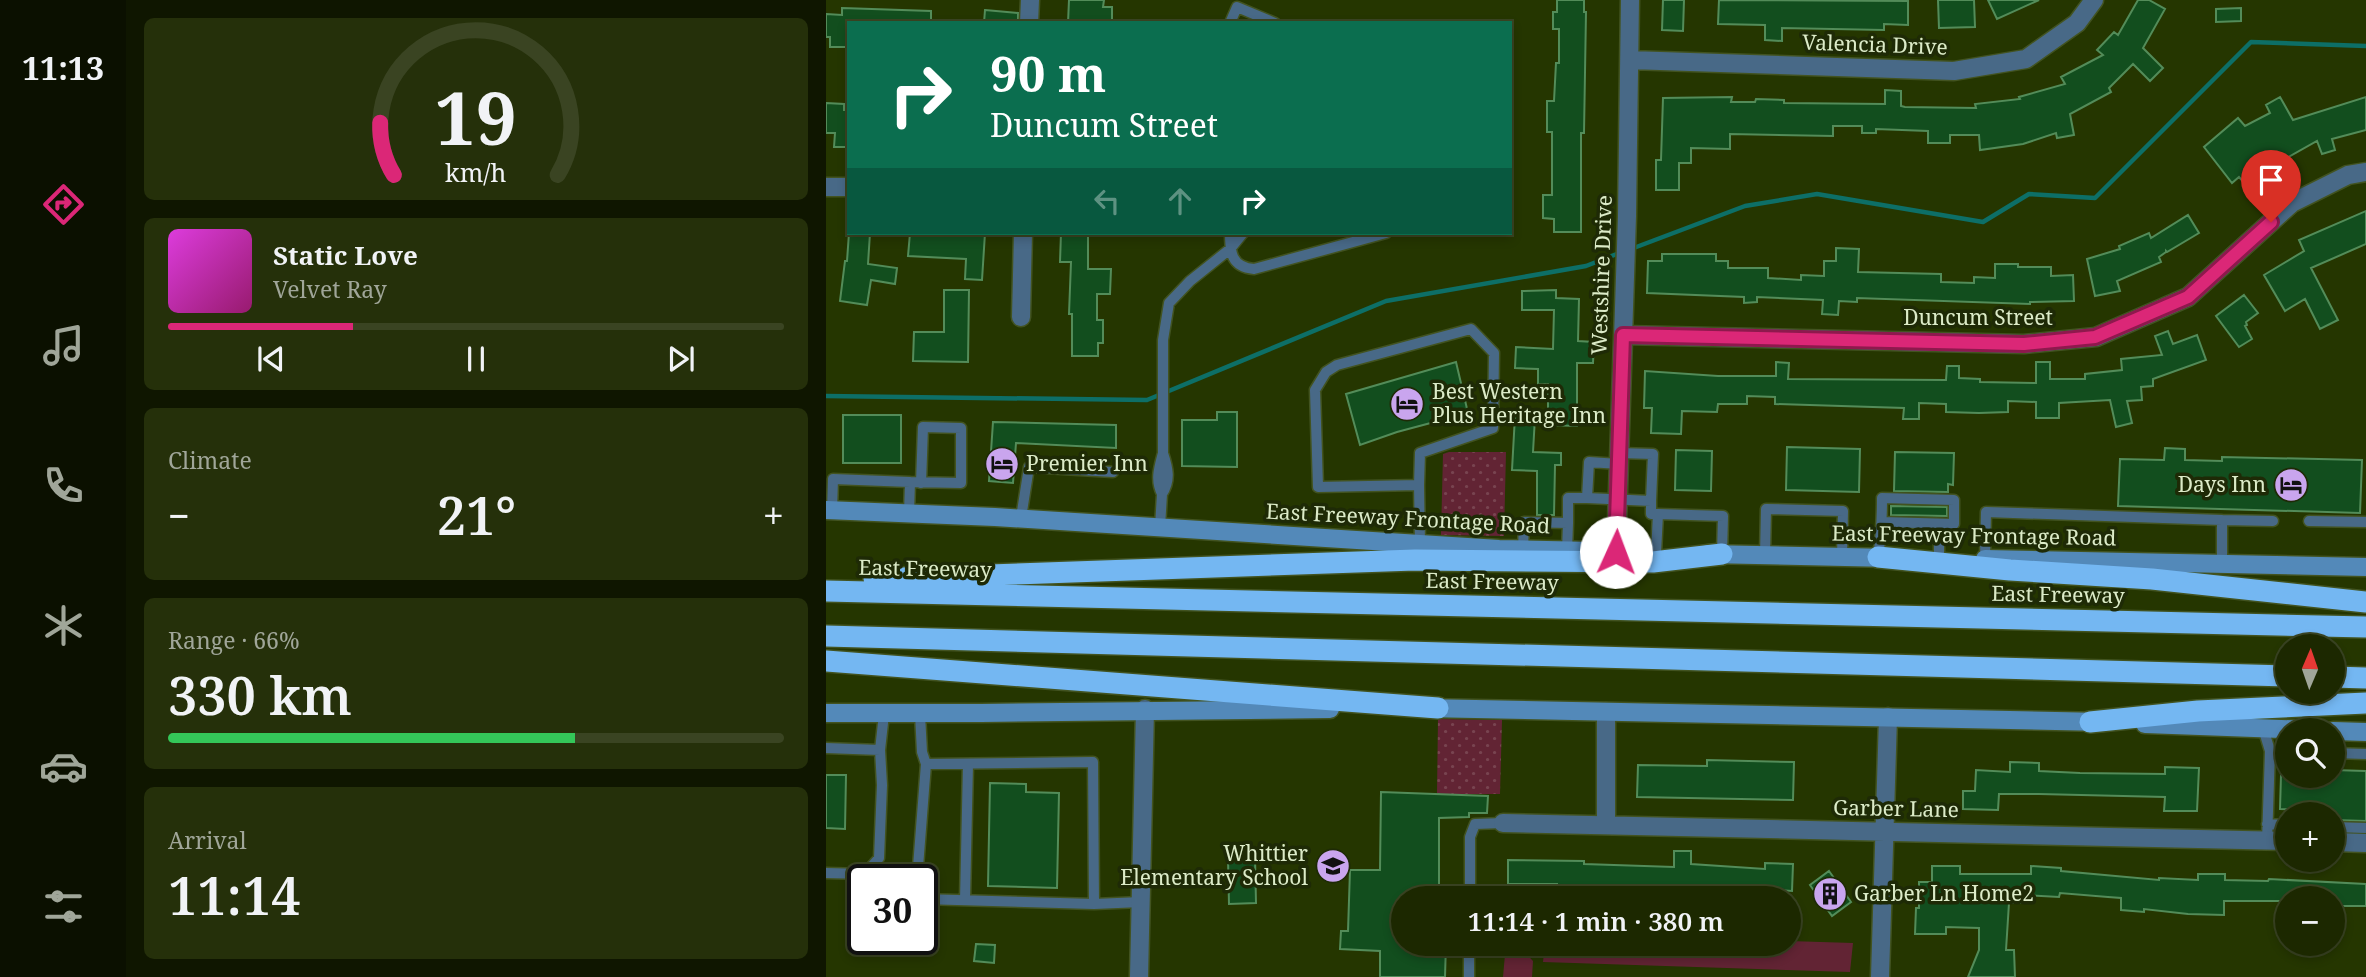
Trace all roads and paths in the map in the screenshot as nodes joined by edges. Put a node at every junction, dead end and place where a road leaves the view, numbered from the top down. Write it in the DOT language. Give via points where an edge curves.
graph roads {
  1 [pos="1030,0"];
  2 [pos="1630,0"];
  3 [pos="2094,0"];
  4 [pos="1029,21"];
  5 [pos="1231,21"];
  6 [pos="1270,21"];
  7 [pos="1630,60"];
  8 [pos="2366,172"];
  9 [pos="826,187"];
  10 [pos="847,187"];
  11 [pos="1023,235"];
  12 [pos="1230,235"];
  13 [pos="1241,235"];
  14 [pos="1379,235"];
  15 [pos="1230,249"];
  16 [pos="1021,317"];
  17 [pos="1623,335"];
  18 [pos="1619,458"];
  19 [pos="1112,472"];
  20 [pos="910,482"];
  21 [pos="921,482"];
  22 [pos="1419,485"];
  23 [pos="1587,498"];
  24 [pos="1618,500"];
  25 [pos="1651,501"];
  26 [pos="829,511"];
  27 [pos="909,514"];
  28 [pos="1658,514"];
  29 [pos="1021,518"];
  30 [pos="2222,520"];
  31 [pos="2273,521"];
  32 [pos="2309,521"];
  33 [pos="1882,522"];
  34 [pos="2366,522"];
  35 [pos="1568,523"];
  36 [pos="1939,524"];
  37 [pos="1160,527"];
  38 [pos="1420,544"];
  39 [pos="1523,550"];
  40 [pos="1567,551"];
  41 [pos="1616,552"];
  42 [pos="1656,552"];
  43 [pos="1722,554"];
  44 [pos="1765,555"];
  45 [pos="1842,557"];
  46 [pos="1878,557"];
  47 [pos="1939,558"];
  48 [pos="1985,559"];
  49 [pos="2222,563"];
  50 [pos="2366,567"];
  51 [pos="826,581"];
  52 [pos="826,591"];
  53 [pos="2366,602"];
  54 [pos="2366,627"];
  55 [pos="826,636"];
  56 [pos="826,661"];
  57 [pos="2275,676"];
  58 [pos="2345,677"];
  59 [pos="2366,678"];
  60 [pos="2366,703"];
  61 [pos="1438,708"];
  62 [pos="1145,709"];
  63 [pos="1606,712"];
  64 [pos="826,713"];
  65 [pos="920,713"];
  66 [pos="884,714"];
  67 [pos="1888,718"];
  68 [pos="2090,722"];
  69 [pos="2263,728"];
  70 [pos="2275,728"];
  71 [pos="2345,731"];
  72 [pos="2366,732"];
  73 [pos="826,748"];
  74 [pos="880,750"];
  75 [pos="2270,752"];
  76 [pos="2275,752"];
  77 [pos="2345,753"];
  78 [pos="2366,754"];
  79 [pos="926,764"];
  80 [pos="968,764"];
  81 [pos="1503,823"];
  82 [pos="1606,825"];
  83 [pos="2345,827"];
  84 [pos="2366,828"];
  85 [pos="2275,829"];
  86 [pos="1885,832"];
  87 [pos="2267,832"];
  88 [pos="2275,836"];
  89 [pos="2345,842"];
  90 [pos="2366,843"];
  91 [pos="918,864"];
  92 [pos="826,873"];
  93 [pos="1470,886"];
  94 [pos="938,899"];
  95 [pos="965,900"];
  96 [pos="1141,902"];
  97 [pos="1094,904"];
  98 [pos="1469,956"];
  99 [pos="1139,977"];
  100 [pos="1469,977"];
  101 [pos="1880,977"];
  1 -- 4 [label="street"];
  2 -- 7 [label="street, Westshire Drive"];
  3 -- 7 [label="street, Valencia Drive" via="2077,23 2026,58 1954,71"];
  5 -- 6 [label="lane" via="1237,7"];
  7 -- 17 [label="street, Westshire Drive"];
  8 -- 17 [label="street, Duncum Street" via="2348,175 2292,203 2188,297 2095,337 2024,344"];
  9 -- 10 [label="street"];
  11 -- 16 [label="street"];
  12 -- 15 [label="lane"];
  13 -- 15 [label="lane"];
  14 -- 15 [label="lane" via="1254,269 1237,263"];
  15 -- 37 [label="lane" via="1169,303 1163,340"];
  17 -- 18 [label="street, Westshire Drive"];
  18 -- 23 [label="lane" via="1589,462"];
  18 -- 24 [label="street, Westshire Drive"];
  18 -- 25 [label="lane" via="1653,454"];
  19 -- 29 [label="lane" via="1029,467"];
  20 -- 21 [label="lane"];
  20 -- 26 [label="lane" via="833,479"];
  20 -- 27 [label="lane"];
  21 -- 21 [label="lane" via="961,483 961,428 923,426"];
  22 -- 22 [label="lane" via="1318,488 1315,390 1326,372 1337,365 1471,330 1494,353 1493,428 1420,453"];
  22 -- 38 [label="lane"];
  23 -- 24 [label="lane"];
  23 -- 35 [label="lane" via="1568,498"];
  24 -- 25 [label="lane"];
  24 -- 41 [label="street, Westshire Drive"];
  25 -- 28 [label="lane" via="1651,514"];
  26 -- 27 [label="main road, East Freeway Frontage Road"];
  27 -- 29 [label="main road, East Freeway Frontage Road"];
  28 -- 42 [label="lane"];
  28 -- 43 [label="lane" via="1723,516"];
  29 -- 37 [label="main road, East Freeway Frontage Road"];
  30 -- 31 [label="lane"];
  30 -- 48 [label="lane" via="1986,512"];
  30 -- 49 [label="lane"];
  32 -- 34 [label="lane"];
  33 -- 36 [label="lane"];
  33 -- 36 [label="lane" via="1882,498 1954,500 1954,524"];
  33 -- 46 [label="lane"];
  35 -- 39 [label="lane" via="1524,522"];
  35 -- 40 [label="lane"];
  36 -- 47 [label="lane"];
  37 -- 38 [label="main road, East Freeway Frontage Road"];
  38 -- 39 [label="main road, East Freeway Frontage Road"];
  39 -- 40 [label="main road, East Freeway Frontage Road"];
  40 -- 41 [label="main road, East Freeway Frontage Road"];
  41 -- 42 [label="main road, East Freeway Frontage Road"];
  42 -- 43 [label="main road, East Freeway Frontage Road"];
  43 -- 44 [label="main road, East Freeway Frontage Road"];
  43 -- 51 [label="highway" via="1653,562 1415,560"];
  44 -- 45 [label="main road, East Freeway Frontage Road"];
  44 -- 45 [label="lane" via="1766,509 1843,511"];
  45 -- 46 [label="main road, East Freeway Frontage Road"];
  46 -- 47 [label="main road, East Freeway Frontage Road"];
  46 -- 53 [label="highway"];
  47 -- 48 [label="main road, East Freeway Frontage Road"];
  48 -- 49 [label="main road, East Freeway Frontage Road"];
  49 -- 50 [label="main road, East Freeway Frontage Road"];
  52 -- 54 [label="highway, East Freeway"];
  55 -- 57 [label="highway"];
  56 -- 61 [label="highway"];
  58 -- 59 [label="highway"];
  60 -- 68 [label="highway" via="2198,711"];
  61 -- 62 [label="main road"];
  61 -- 63 [label="main road"];
  62 -- 65 [label="main road"];
  62 -- 96 [label="street"];
  63 -- 67 [label="main road"];
  63 -- 82 [label="street"];
  64 -- 66 [label="main road"];
  65 -- 66 [label="main road"];
  65 -- 79 [label="lane"];
  66 -- 74 [label="lane"];
  67 -- 68 [label="main road"];
  67 -- 86 [label="street"];
  68 -- 69 [label="main road"];
  69 -- 70 [label="main road"];
  69 -- 75 [label="lane"];
  71 -- 72 [label="main road"];
  73 -- 74 [label="lane"];
  74 -- 92 [label="lane" via="879,858 865,874"];
  75 -- 76 [label="lane"];
  75 -- 87 [label="lane"];
  77 -- 78 [label="lane"];
  79 -- 80 [label="lane"];
  79 -- 91 [label="lane"];
  80 -- 95 [label="lane"];
  80 -- 97 [label="lane" via="1093,762"];
  81 -- 82 [label="street, Garber Lane"];
  81 -- 93 [label="lane" via="1475,824 1470,837"];
  82 -- 86 [label="street, Garber Lane"];
  83 -- 84 [label="lane"];
  85 -- 87 [label="lane"];
  86 -- 87 [label="street, Garber Lane"];
  86 -- 101 [label="street"];
  87 -- 88 [label="street, Garber Lane"];
  89 -- 90 [label="street"];
  94 -- 95 [label="lane"];
  95 -- 97 [label="lane"];
  96 -- 97 [label="lane"];
  96 -- 99 [label="street"];
  98 -- 100 [label="lane"];
}
